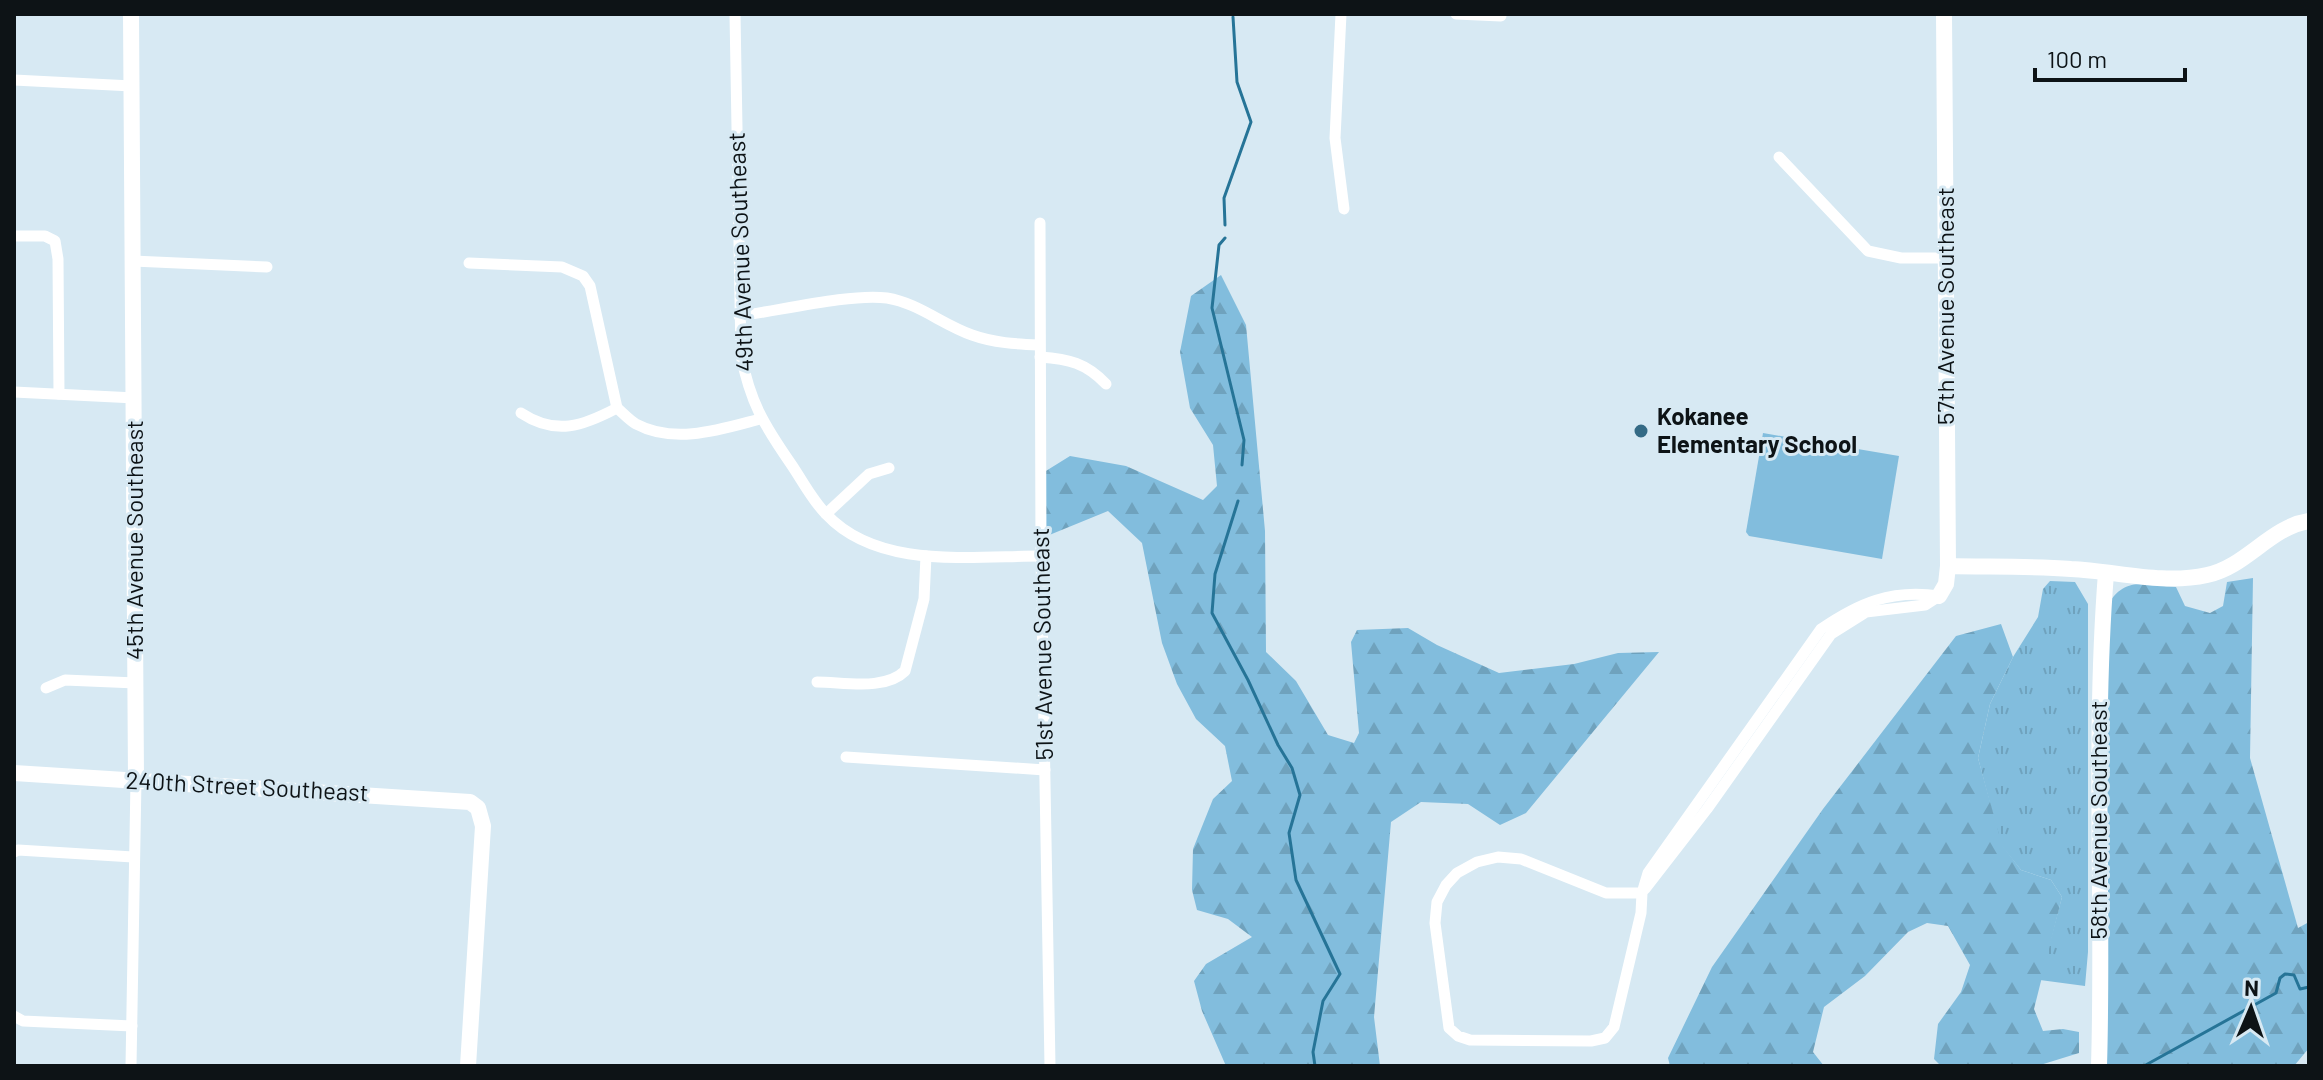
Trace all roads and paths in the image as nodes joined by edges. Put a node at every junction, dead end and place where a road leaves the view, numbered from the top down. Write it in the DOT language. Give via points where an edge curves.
graph roads {
  1 [pos="131,14"];
  2 [pos="735,14"];
  3 [pos="1341,14"];
  4 [pos="1456,14"];
  5 [pos="1944,14"];
  6 [pos="1501,16"];
  7 [pos="14,80"];
  8 [pos="132,86"];
  9 [pos="1779,157"];
  10 [pos="1344,209"];
  11 [pos="1040,223"];
  12 [pos="14,236"];
  13 [pos="1945,258"];
  14 [pos="133,261"];
  15 [pos="469,263"];
  16 [pos="267,267"];
  17 [pos="739,316"];
  18 [pos="1040,351"];
  19 [pos="1106,384"];
  20 [pos="14,392"];
  21 [pos="59,394"];
  22 [pos="135,398"];
  23 [pos="617,408"];
  24 [pos="521,413"];
  25 [pos="760,419"];
  26 [pos="889,468"];
  27 [pos="826,514"];
  28 [pos="2309,521"];
  29 [pos="926,556"];
  30 [pos="1041,556"];
  31 [pos="1948,566"];
  32 [pos="2106,573"];
  33 [pos="1939,596"];
  34 [pos="817,682"];
  35 [pos="136,683"];
  36 [pos="46,688"];
  37 [pos="846,757"];
  38 [pos="1045,770"];
  39 [pos="14,773"];
  40 [pos="136,780"];
  41 [pos="16,851"];
  42 [pos="133,857"];
  43 [pos="1642,893"];
  44 [pos="14,1016"];
  45 [pos="132,1026"];
  46 [pos="131,1066"];
  47 [pos="468,1066"];
  48 [pos="1050,1066"];
  49 [pos="2099,1066"];
  1 -- 8 [label="street, 45th Avenue Southeast"];
  2 -- 17 [label="street, 49th Avenue Southeast"];
  3 -- 10 [label="street" via="1335,138"];
  4 -- 6 [label="street"];
  5 -- 13 [label="street, 57th Avenue Southeast"];
  7 -- 8 [label="street"];
  8 -- 14 [label="street, 45th Avenue Southeast"];
  9 -- 13 [label="street" via="1868,251"];
  11 -- 18 [label="street, 51st Avenue Southeast"];
  12 -- 21 [label="street" via="55,241"];
  13 -- 31 [label="street, 57th Avenue Southeast"];
  14 -- 16 [label="street"];
  14 -- 22 [label="street, 45th Avenue Southeast"];
  15 -- 23 [label="street" via="562,267 583,276 590,286"];
  17 -- 18 [label="street" via="886,298 971,335"];
  17 -- 25 [label="street, 49th Avenue Southeast" via="746,384"];
  18 -- 19 [label="street" via="1092,369"];
  18 -- 30 [label="street, 51st Avenue Southeast"];
  20 -- 21 [label="street"];
  21 -- 22 [label="street"];
  22 -- 35 [label="street, 45th Avenue Southeast"];
  23 -- 24 [label="street" via="586,424 564,427 537,424"];
  23 -- 25 [label="street" via="637,424 679,434"];
  25 -- 27 [label="street, 49th Avenue Southeast"];
  26 -- 27 [label="street" via="869,474"];
  27 -- 29 [label="street" via="875,545"];
  28 -- 32 [label="street" via="2207,575"];
  29 -- 30 [label="street"];
  29 -- 34 [label="street" via="924,599 905,671 885,683"];
  30 -- 38 [label="street, 51st Avenue Southeast"];
  31 -- 32 [label="street"];
  31 -- 33 [label="street, 57th Avenue Southeast"];
  32 -- 49 [label="street, 58th Avenue Southeast" via="2097,766"];
  33 -- 43 [label="street, 57th Avenue Southeast" via="1886,597 1851,608 1821,629 1707,798 1648,873"];
  35 -- 36 [label="street" via="65,680"];
  35 -- 40 [label="street, 45th Avenue Southeast"];
  37 -- 38 [label="street"];
  38 -- 48 [label="street, 51st Avenue Southeast"];
  39 -- 40 [label="street, 240th Street Southeast"];
  40 -- 42 [label="street, 45th Avenue Southeast"];
  40 -- 47 [label="street, 240th Street Southeast" via="457,799 478,808 483,826"];
  41 -- 42 [label="street"];
  42 -- 45 [label="street, 45th Avenue Southeast"];
  43 -- 43 [label="street, 57th Avenue Southeast" via="1606,893 1521,859 1498,857 1457,873 1437,902 1435,923 1449,1028 1470,1040 1605,1038 1622,1000"];
  44 -- 45 [label="street" via="23,1021"];
  45 -- 46 [label="street, 45th Avenue Southeast"];
}
